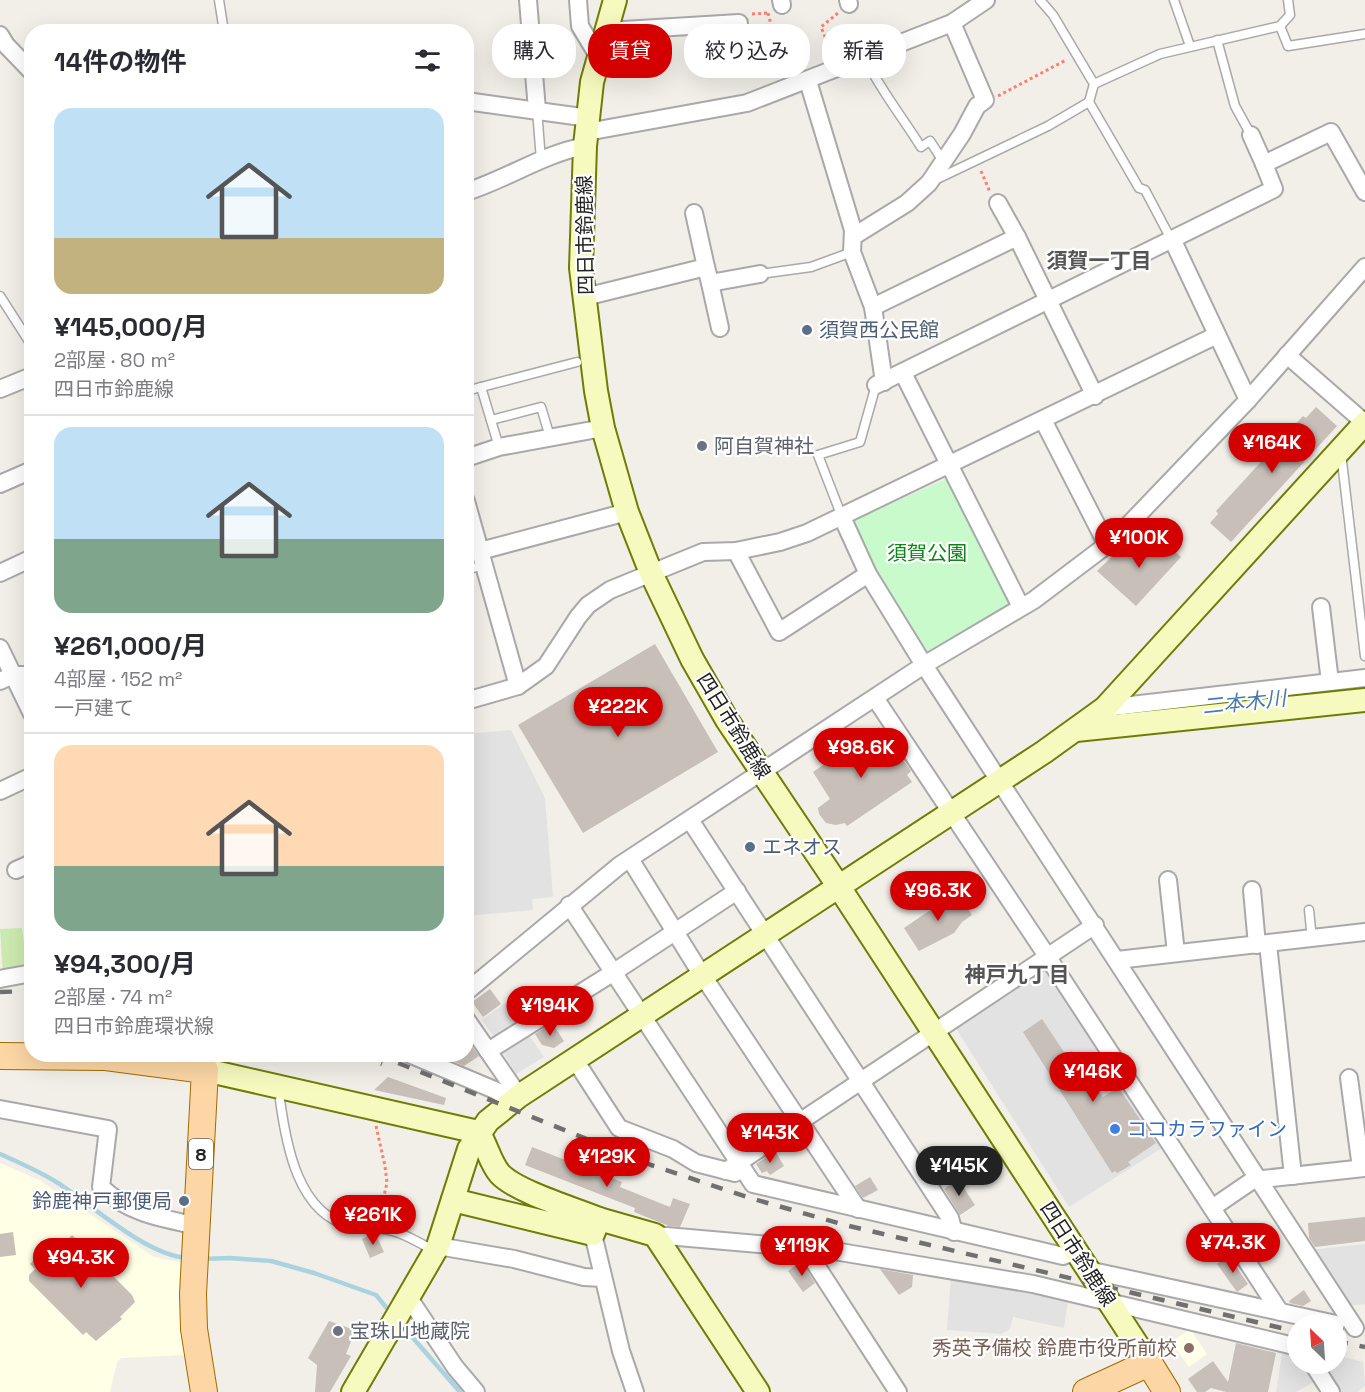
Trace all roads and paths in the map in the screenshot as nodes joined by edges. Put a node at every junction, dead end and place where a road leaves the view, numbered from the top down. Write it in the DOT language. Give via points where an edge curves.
graph roads {
  1 [pos="219,0"];
  2 [pos="528,0"];
  3 [pos="578,0"];
  4 [pos="615,0"];
  5 [pos="986,0"];
  6 [pos="1040,0"];
  7 [pos="1174,0"];
  8 [pos="1288,0"];
  9 [pos="848,2"];
  10 [pos="777,4"];
  11 [pos="740,23"];
  12 [pos="952,23"];
  13 [pos="223,24"];
  14 [pos="609,24"];
  15 [pos="824,24"];
  16 [pos="1280,26"];
  17 [pos="672,27"];
  18 [pos="0,34"];
  19 [pos="1365,34"];
  20 [pos="588,39"];
  21 [pos="1217,40"];
  22 [pos="906,42"];
  23 [pos="1190,46"];
  24 [pos="1076,54"];
  25 [pos="24,64"];
  26 [pos="822,75"];
  27 [pos="595,78"];
  28 [pos="874,78"];
  29 [pos="802,83"];
  30 [pos="1094,84"];
  31 [pos="986,100"];
  32 [pos="474,101"];
  33 [pos="1089,102"];
  34 [pos="537,110"];
  35 [pos="587,132"];
  36 [pos="1251,135"];
  37 [pos="541,160"];
  38 [pos="944,161"];
  39 [pos="1264,164"];
  40 [pos="929,183"];
  41 [pos="474,189"];
  42 [pos="1365,192"];
  43 [pos="998,203"];
  44 [pos="694,213"];
  45 [pos="1017,237"];
  46 [pos="1173,241"];
  47 [pos="853,244"];
  48 [pos="1365,267"];
  49 [pos="760,274"];
  50 [pos="708,275"];
  51 [pos="0,296"];
  52 [pos="585,297"];
  53 [pos="1048,300"];
  54 [pos="873,307"];
  55 [pos="720,328"];
  56 [pos="24,334"];
  57 [pos="1217,335"];
  58 [pos="1287,355"];
  59 [pos="577,362"];
  60 [pos="903,373"];
  61 [pos="24,379"];
  62 [pos="880,383"];
  63 [pos="481,387"];
  64 [pos="0,389"];
  65 [pos="474,389"];
  66 [pos="1095,396"];
  67 [pos="1248,399"];
  68 [pos="491,420"];
  69 [pos="1043,420"];
  70 [pos="1365,423"];
  71 [pos="603,428"];
  72 [pos="550,437"];
  73 [pos="499,447"];
  74 [pos="1350,447"];
  75 [pos="474,455"];
  76 [pos="950,466"];
  77 [pos="24,474"];
  78 [pos="0,484"];
  79 [pos="627,512"];
  80 [pos="842,517"];
  81 [pos="474,530"];
  82 [pos="1107,545"];
  83 [pos="736,551"];
  84 [pos="482,558"];
  85 [pos="24,562"];
  86 [pos="474,564"];
  87 [pos="0,573"];
  88 [pos="651,573"];
  89 [pos="868,574"];
  90 [pos="1321,606"];
  91 [pos="1022,607"];
  92 [pos="0,648"];
  93 [pos="1365,656"];
  94 [pos="924,665"];
  95 [pos="24,676"];
  96 [pos="6,678"];
  97 [pos="1365,678"];
  98 [pos="1330,682"];
  99 [pos="519,686"];
  100 [pos="875,698"];
  101 [pos="474,699"];
  102 [pos="1365,700"];
  103 [pos="24,703"];
  104 [pos="1105,708"];
  105 [pos="1076,730"];
  106 [pos="762,772"];
  107 [pos="24,780"];
  108 [pos="1000,780"];
  109 [pos="0,791"];
  110 [pos="952,811"];
  111 [pos="690,820"];
  112 [pos="630,859"];
  113 [pos="24,866"];
  114 [pos="16,870"];
  115 [pos="1168,880"];
  116 [pos="839,887"];
  117 [pos="1252,890"];
  118 [pos="737,891"];
  119 [pos="569,905"];
  120 [pos="1309,910"];
  121 [pos="1095,925"];
  122 [pos="675,932"];
  123 [pos="1365,932"];
  124 [pos="766,935"];
  125 [pos="1312,939"];
  126 [pos="1263,944"];
  127 [pos="1176,953"];
  128 [pos="1047,956"];
  129 [pos="1117,960"];
  130 [pos="614,972"];
  131 [pos="24,974"];
  132 [pos="704,976"];
  133 [pos="0,979"];
  134 [pos="474,985"];
  135 [pos="643,1016"];
  136 [pos="474,1031"];
  137 [pos="935,1034"];
  138 [pos="488,1051"];
  139 [pos="0,1056"];
  140 [pos="24,1056"];
  141 [pos="575,1060"];
  142 [pos="204,1062"];
  143 [pos="428,1062"];
  144 [pos="1349,1078"];
  145 [pos="861,1082"];
  146 [pos="515,1099"];
  147 [pos="280,1100"];
  148 [pos="0,1109"];
  149 [pos="374,1122"];
  150 [pos="800,1123"];
  151 [pos="478,1132"];
  152 [pos="1363,1168"];
  153 [pos="737,1170"];
  154 [pos="1293,1176"];
  155 [pos="1258,1180"];
  156 [pos="453,1200"];
  157 [pos="1212,1208"];
  158 [pos="858,1209"];
  159 [pos="596,1227"];
  160 [pos="377,1228"];
  161 [pos="197,1232"];
  162 [pos="954,1232"];
  163 [pos="655,1235"];
  164 [pos="437,1248"];
  165 [pos="813,1250"];
  166 [pos="1081,1261"];
  167 [pos="603,1278"];
  168 [pos="1109,1300"];
  169 [pos="407,1302"];
  170 [pos="1280,1312"];
  171 [pos="1289,1314"];
  172 [pos="1360,1330"];
  173 [pos="1287,1344"];
  174 [pos="1149,1364"];
  175 [pos="1319,1374"];
  176 [pos="204,1392"];
  177 [pos="352,1392"];
  178 [pos="476,1392"];
  179 [pos="635,1392"];
  180 [pos="758,1392"];
  181 [pos="898,1392"];
  182 [pos="1086,1392"];
  183 [pos="1167,1392"];
  184 [pos="1331,1392"];
  1 -- 13 [label="lane"];
  2 -- 34 [label="street"];
  3 -- 20 [label="street" via="580,26"];
  4 -- 14 [label="street, 四日市鈴鹿線"];
  5 -- 12 [label="street"];
  6 -- 24 [label="lane"];
  7 -- 23 [label="lane"];
  8 -- 16 [label="lane" via="1290,15"];
  9 -- 15 [label="path"];
  10 -- 29 [label="path" via="776,44"];
  11 -- 17 [label="street"];
  12 -- 22 [label="street"];
  12 -- 31 [label="street"];
  16 -- 19 [label="lane" via="1288,46"];
  16 -- 21 [label="lane"];
  18 -- 25 [label="street"];
  21 -- 23 [label="lane"];
  21 -- 36 [label="lane" via="1235,106"];
  23 -- 30 [label="lane" via="1160,54"];
  24 -- 30 [label="lane"];
  24 -- 31 [label="path" via="1028,82"];
  26 -- 29 [label="street"];
  27 -- 35 [label="street, 四日市鈴鹿線"];
  28 -- 38 [label="lane" via="921,147 930,141"];
  29 -- 35 [label="street" via="747,103"];
  29 -- 47 [label="street"];
  30 -- 33 [label="lane"];
  31 -- 38 [label="street" via="977,106"];
  32 -- 34 [label="street"];
  33 -- 40 [label="lane"];
  33 -- 46 [label="lane"];
  34 -- 35 [label="street"];
  34 -- 37 [label="lane"];
  35 -- 37 [label="street" via="566,150"];
  35 -- 52 [label="street, 四日市鈴鹿線" via="581,268"];
  36 -- 39 [label="street"];
  37 -- 41 [label="street"];
  38 -- 40 [label="street"];
  39 -- 42 [label="street" via="1331,132"];
  39 -- 46 [label="street" via="1274,189"];
  40 -- 47 [label="street"];
  43 -- 45 [label="street"];
  44 -- 50 [label="street"];
  45 -- 53 [label="street"];
  45 -- 54 [label="street"];
  46 -- 53 [label="street"];
  46 -- 57 [label="street"];
  47 -- 49 [label="lane" via="811,267"];
  47 -- 54 [label="street"];
  48 -- 58 [label="street"];
  49 -- 50 [label="street"];
  50 -- 52 [label="street"];
  50 -- 55 [label="street"];
  51 -- 56 [label="lane"];
  52 -- 71 [label="street, 四日市鈴鹿線"];
  53 -- 60 [label="street"];
  53 -- 66 [label="street"];
  54 -- 62 [label="street"];
  57 -- 66 [label="street"];
  57 -- 67 [label="street"];
  58 -- 67 [label="street"];
  58 -- 70 [label="street"];
  59 -- 63 [label="lane"];
  60 -- 62 [label="street"];
  60 -- 76 [label="street"];
  61 -- 64 [label="street"];
  62 -- 80 [label="lane" via="860,442 818,455"];
  63 -- 65 [label="lane"];
  63 -- 68 [label="lane"];
  66 -- 69 [label="street"];
  67 -- 82 [label="street"];
  68 -- 72 [label="lane" via="541,407"];
  68 -- 73 [label="lane"];
  69 -- 76 [label="street"];
  69 -- 82 [label="street"];
  70 -- 74 [label="street"];
  71 -- 72 [label="street"];
  71 -- 79 [label="street, 四日市鈴鹿線"];
  72 -- 73 [label="street"];
  73 -- 75 [label="street"];
  74 -- 93 [label="lane"];
  74 -- 104 [label="street"];
  76 -- 80 [label="street"];
  76 -- 91 [label="street"];
  77 -- 78 [label="street"];
  79 -- 84 [label="street"];
  79 -- 88 [label="street, 四日市鈴鹿線"];
  80 -- 83 [label="street" via="780,542"];
  80 -- 89 [label="street"];
  81 -- 84 [label="street"];
  82 -- 91 [label="street"];
  83 -- 88 [label="street" via="703,552"];
  83 -- 89 [label="street" via="779,632"];
  84 -- 86 [label="lane"];
  84 -- 99 [label="street"];
  85 -- 87 [label="street"];
  88 -- 99 [label="street" via="610,590 588,605 546,666"];
  88 -- 106 [label="street, 四日市鈴鹿線" via="711,694"];
  89 -- 94 [label="street"];
  90 -- 98 [label="street"];
  91 -- 94 [label="street"];
  92 -- 96 [label="street"];
  94 -- 100 [label="street"];
  94 -- 108 [label="street"];
  95 -- 96 [label="street"];
  96 -- 103 [label="street"];
  97 -- 98 [label="street"];
  98 -- 104 [label="street"];
  99 -- 101 [label="street"];
  100 -- 106 [label="street"];
  100 -- 110 [label="street"];
  102 -- 105 [label="street"];
  104 -- 105 [label="street"];
  105 -- 108 [label="street"];
  106 -- 111 [label="street"];
  106 -- 116 [label="street, 四日市鈴鹿線"];
  107 -- 109 [label="street"];
  108 -- 110 [label="street"];
  108 -- 121 [label="street"];
  110 -- 116 [label="street"];
  110 -- 128 [label="street"];
  111 -- 112 [label="street"];
  111 -- 118 [label="street"];
  112 -- 119 [label="street"];
  112 -- 122 [label="street"];
  113 -- 114 [label="street"];
  115 -- 127 [label="street"];
  116 -- 124 [label="street"];
  116 -- 137 [label="street, 四日市鈴鹿線"];
  117 -- 126 [label="street"];
  118 -- 122 [label="street"];
  118 -- 124 [label="street"];
  119 -- 130 [label="street"];
  119 -- 134 [label="street"];
  120 -- 125 [label="lane"];
  121 -- 128 [label="street"];
  121 -- 129 [label="street"];
  122 -- 130 [label="street"];
  122 -- 132 [label="street"];
  123 -- 125 [label="street"];
  124 -- 132 [label="street"];
  124 -- 145 [label="street"];
  125 -- 126 [label="street"];
  126 -- 127 [label="street"];
  126 -- 154 [label="street"];
  127 -- 129 [label="street"];
  128 -- 137 [label="street"];
  128 -- 157 [label="street"];
  129 -- 155 [label="street"];
  130 -- 135 [label="street"];
  130 -- 138 [label="street"];
  131 -- 133 [label="street"];
  132 -- 135 [label="street"];
  132 -- 150 [label="street"];
  135 -- 141 [label="street"];
  135 -- 153 [label="street"];
  136 -- 138 [label="street"];
  137 -- 145 [label="street"];
  137 -- 166 [label="street, 四日市鈴鹿線"];
  138 -- 146 [label="street"];
  139 -- 140 [label="main road"];
  141 -- 146 [label="street"];
  141 -- 153 [label="street" via="619,1128 673,1149 696,1163"];
  142 -- 151 [label="street"];
  142 -- 161 [label="main road, 8"];
  143 -- 146 [label="street"];
  144 -- 152 [label="street"];
  145 -- 150 [label="street"];
  145 -- 162 [label="street" via="950,1218"];
  146 -- 151 [label="street"];
  147 -- 160 [label="lane" via="290,1160 305,1191 330,1216 349,1226"];
  148 -- 161 [label="street" via="108,1129 100,1187 138,1212"];
  149 -- 160 [label="path" via="387,1183"];
  150 -- 153 [label="street"];
  150 -- 158 [label="street"];
  151 -- 156 [label="street"];
  151 -- 159 [label="street" via="496,1169 510,1183"];
  152 -- 154 [label="street"];
  153 -- 158 [label="street" via="753,1184"];
  154 -- 155 [label="street"];
  155 -- 157 [label="street"];
  155 -- 172 [label="street"];
  156 -- 159 [label="street"];
  156 -- 164 [label="street"];
  157 -- 170 [label="street"];
  158 -- 162 [label="street"];
  159 -- 163 [label="street"];
  159 -- 167 [label="street"];
  160 -- 164 [label="lane"];
  161 -- 176 [label="main road, 8" via="194,1329"];
  162 -- 166 [label="street"];
  163 -- 165 [label="street"];
  163 -- 180 [label="street"];
  164 -- 167 [label="street" via="514,1258 584,1277"];
  164 -- 169 [label="street"];
  165 -- 168 [label="street" via="891,1260"];
  165 -- 181 [label="street" via="812,1259"];
  166 -- 168 [label="street, 四日市鈴鹿線"];
  166 -- 170 [label="street"];
  167 -- 179 [label="street"];
  168 -- 173 [label="street"];
  168 -- 174 [label="street, 四日市鈴鹿線"];
  169 -- 177 [label="street"];
  169 -- 178 [label="street"];
  170 -- 171 [label="street"];
  174 -- 182 [label="main road"];
  174 -- 183 [label="main road"];
  175 -- 184 [label="street"];
}
